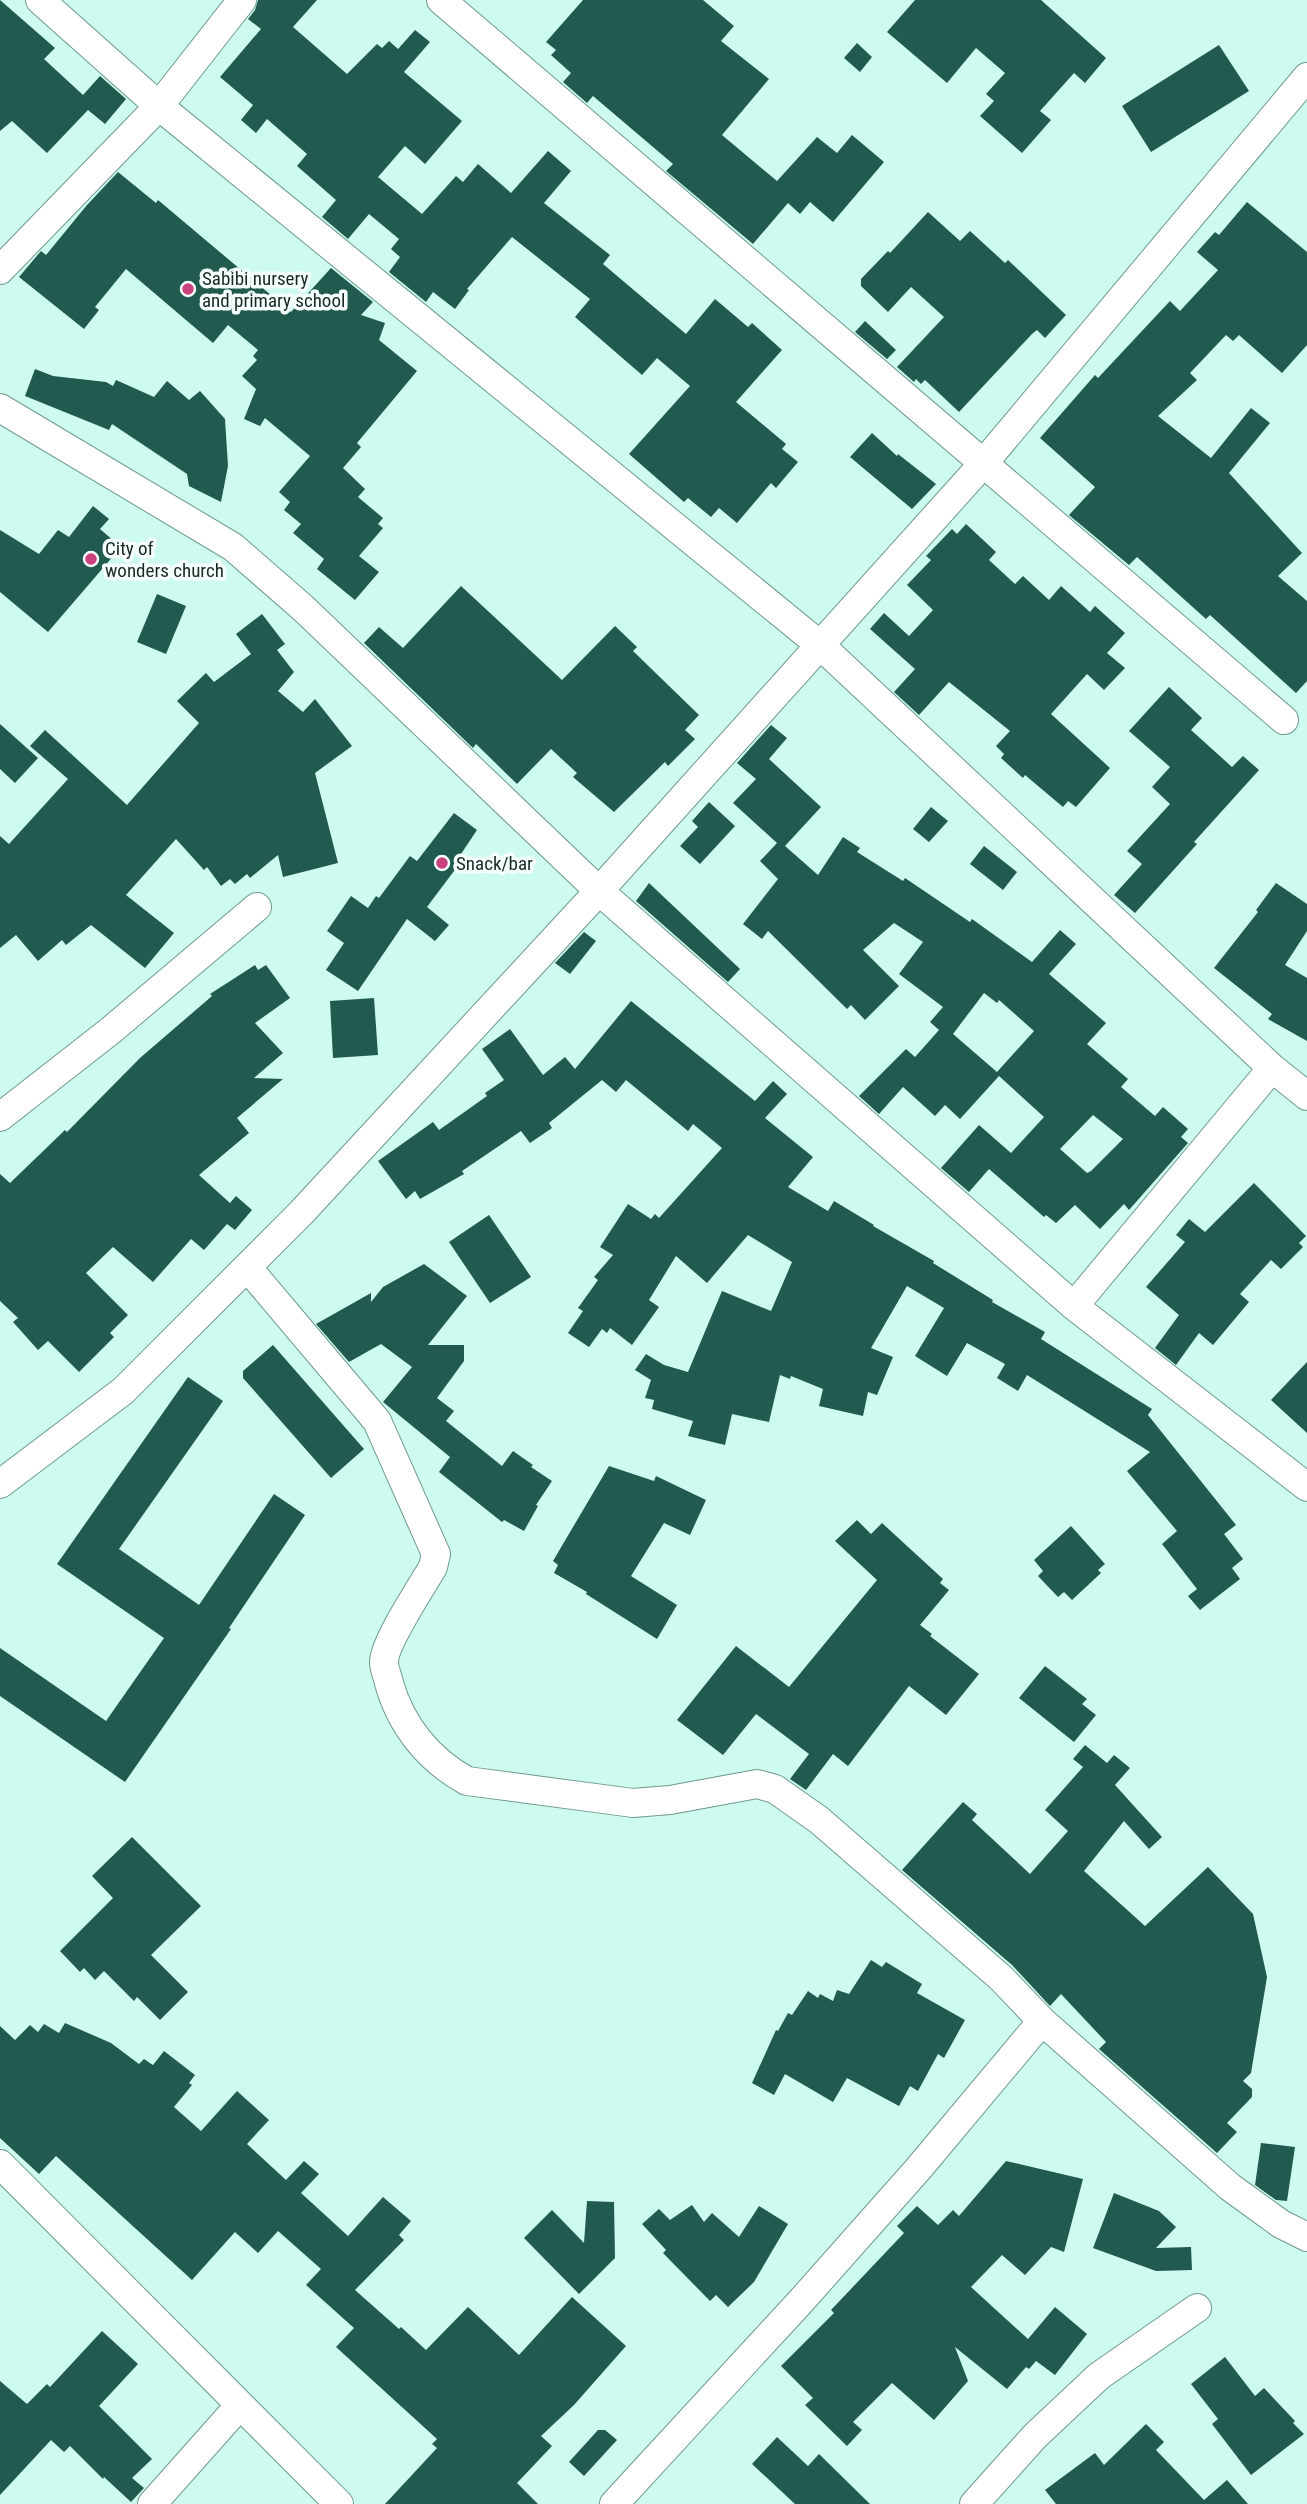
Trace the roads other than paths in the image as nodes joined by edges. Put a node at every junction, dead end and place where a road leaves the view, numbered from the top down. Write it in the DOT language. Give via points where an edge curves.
graph roads {
  1 [pos="40,0"];
  2 [pos="242,0"];
  3 [pos="441,0"];
  4 [pos="1307,77"];
  5 [pos="159,106"];
  6 [pos="0,270"];
  7 [pos="0,408"];
  8 [pos="982,465"];
  9 [pos="820,645"];
  10 [pos="1284,720"];
  11 [pos="599,891"];
  12 [pos="257,907"];
  13 [pos="1272,1068"];
  14 [pos="1307,1096"];
  15 [pos="0,1117"];
  16 [pos="247,1268"];
  17 [pos="1074,1306"];
  18 [pos="0,1484"];
  19 [pos="1307,1487"];
  20 [pos="1042,2021"];
  21 [pos="3,2171"];
  22 [pos="1307,2237"];
  23 [pos="1197,2308"];
  24 [pos="240,2405"];
  25 [pos="152,2504"];
  26 [pos="339,2504"];
  27 [pos="614,2504"];
  28 [pos="974,2504"];
  1 -- 5 [label="street"];
  2 -- 5 [label="street"];
  3 -- 8 [label="street"];
  4 -- 8 [label="street"];
  5 -- 6 [label="street"];
  5 -- 9 [label="street"];
  7 -- 11 [label="street" via="233,547"];
  8 -- 9 [label="street"];
  8 -- 10 [label="street"];
  9 -- 11 [label="street"];
  9 -- 13 [label="street"];
  11 -- 16 [label="street"];
  11 -- 17 [label="street"];
  12 -- 15 [label="street"];
  13 -- 14 [label="street"];
  13 -- 17 [label="street"];
  16 -- 18 [label="street" via="123,1391"];
  16 -- 20 [label="street" via="377,1421 436,1554 384,1662 394,1701 408,1730 445,1769 467,1781 633,1803 757,1784 775,1789 819,1820 990,1969"];
  17 -- 19 [label="street"];
  20 -- 22 [label="street" via="1230,2188"];
  20 -- 27 [label="street" via="919,2168"];
  21 -- 24 [label="street"];
  23 -- 28 [label="street" via="1099,2376 1034,2436"];
  24 -- 25 [label="street"];
  24 -- 26 [label="street"];
}
